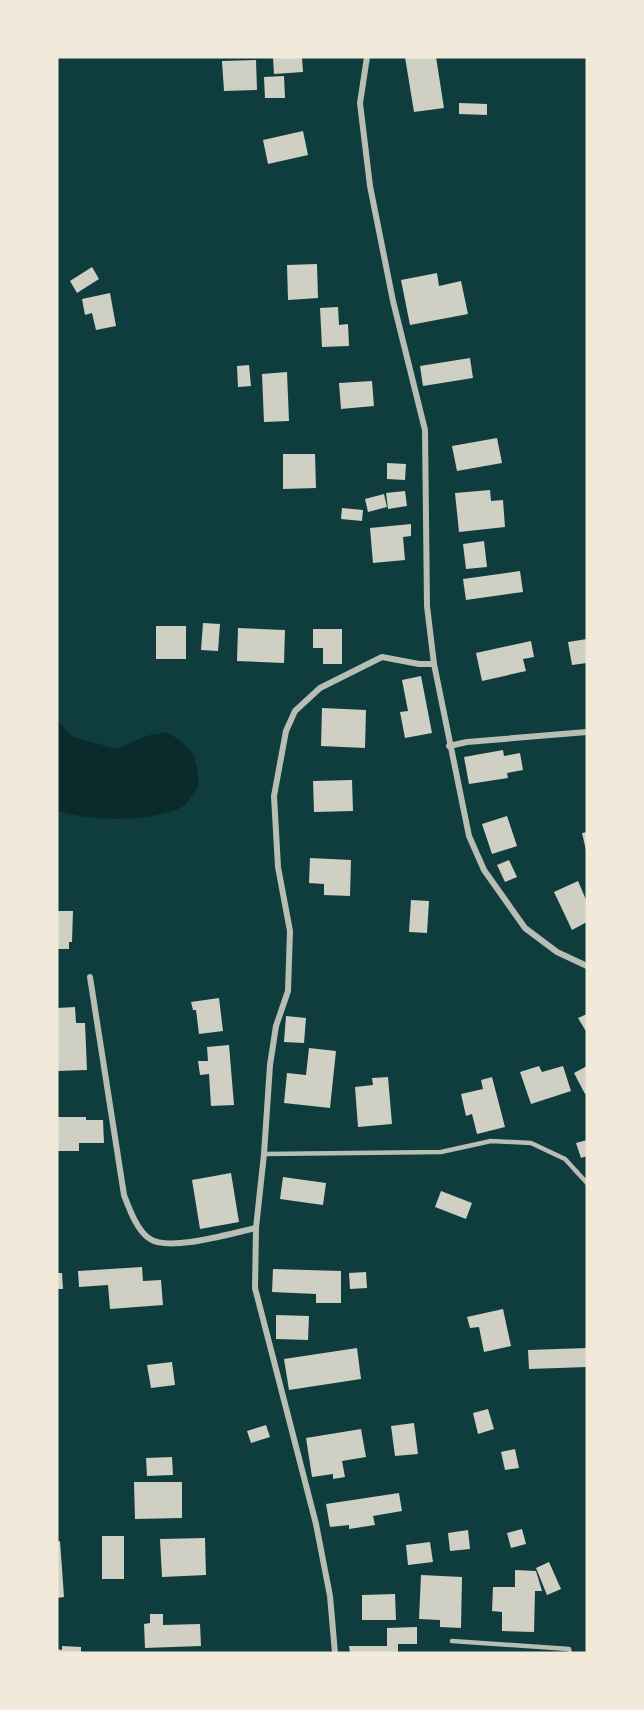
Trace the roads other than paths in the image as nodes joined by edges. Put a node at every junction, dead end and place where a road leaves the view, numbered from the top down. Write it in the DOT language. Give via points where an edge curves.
graph roads {
  1 [pos="367,57"];
  2 [pos="434,664"];
  3 [pos="587,732"];
  4 [pos="449,746"];
  5 [pos="587,966"];
  6 [pos="90,977"];
  7 [pos="264,1154"];
  8 [pos="587,1183"];
  9 [pos="256,1228"];
  10 [pos="452,1641"];
  11 [pos="335,1653"];
  12 [pos="570,1653"];
  1 -- 2 [label="street" via="360,103 370,186 425,430 427,606"];
  2 -- 4 [label="street"];
  2 -- 7 [label="street" via="382,657 320,688 295,711 286,731 274,796 278,867 290,931 288,991 276,1026 270,1065"];
  3 -- 4 [label="street"];
  4 -- 5 [label="street" via="469,836 484,870 525,928 557,952"];
  6 -- 9 [label="street" via="124,1195 131,1216 148,1239 165,1245"];
  7 -- 8 [label="lane" via="441,1152 491,1141 531,1143 565,1159"];
  7 -- 9 [label="street"];
  9 -- 11 [label="street" via="255,1288 316,1524 330,1596"];
  10 -- 12 [label="lane" via="569,1649"];
}
